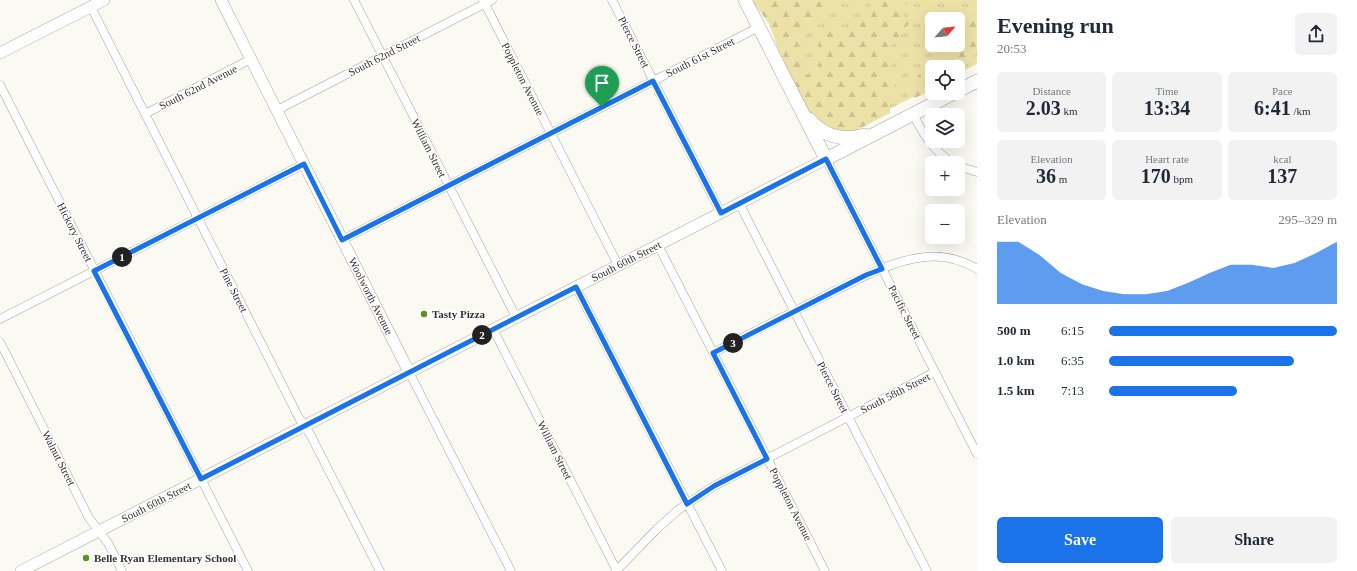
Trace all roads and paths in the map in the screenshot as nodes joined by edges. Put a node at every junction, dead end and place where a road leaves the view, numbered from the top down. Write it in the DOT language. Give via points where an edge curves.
graph roads {
  1 [pos="104,0"];
  2 [pos="221,0"];
  3 [pos="354,0"];
  4 [pos="612,0"];
  5 [pos="745,0"];
  6 [pos="487,1"];
  7 [pos="91,7"];
  8 [pos="759,27"];
  9 [pos="0,53"];
  10 [pos="382,56"];
  11 [pos="251,59"];
  12 [pos="653,81"];
  13 [pos="977,81"];
  14 [pos="0,85"];
  15 [pos="965,87"];
  16 [pos="940,100"];
  17 [pos="800,108"];
  18 [pos="277,110"];
  19 [pos="145,114"];
  20 [pos="913,114"];
  21 [pos="886,128"];
  22 [pos="551,133"];
  23 [pos="942,156"];
  24 [pos="826,159"];
  25 [pos="304,164"];
  26 [pos="965,168"];
  27 [pos="977,172"];
  28 [pos="448,186"];
  29 [pos="739,204"];
  30 [pos="721,213"];
  31 [pos="198,218"];
  32 [pos="342,240"];
  33 [pos="658,245"];
  34 [pos="618,265"];
  35 [pos="882,269"];
  36 [pos="977,269"];
  37 [pos="94,271"];
  38 [pos="576,287"];
  39 [pos="794,311"];
  40 [pos="516,317"];
  41 [pos="0,319"];
  42 [pos="493,329"];
  43 [pos="0,342"];
  44 [pos="713,353"];
  45 [pos="410,372"];
  46 [pos="935,372"];
  47 [pos="848,418"];
  48 [pos="304,426"];
  49 [pos="977,454"];
  50 [pos="767,459"];
  51 [pos="201,479"];
  52 [pos="687,504"];
  53 [pos="99,531"];
  54 [pos="21,571"];
  55 [pos="122,571"];
  56 [pos="248,571"];
  57 [pos="380,571"];
  58 [pos="511,571"];
  59 [pos="616,571"];
  60 [pos="722,571"];
  61 [pos="825,571"];
  62 [pos="927,571"];
  1 -- 7 [label="main road"];
  2 -- 11 [label="main road, Woolworth Avenue"];
  3 -- 10 [label="street, William Street"];
  4 -- 12 [label="street, Pierce Street"];
  5 -- 8 [label="main road, Pacific Street"];
  6 -- 10 [label="street, South 62nd Street"];
  6 -- 22 [label="street, Poppleton Avenue"];
  7 -- 9 [label="main road"];
  7 -- 19 [label="street, Pine Street"];
  8 -- 12 [label="street, South 61st Street"];
  8 -- 17 [label="main road, Pacific Street"];
  10 -- 18 [label="street, South 62nd Street"];
  10 -- 28 [label="street, William Street"];
  11 -- 18 [label="main road, Woolworth Avenue"];
  11 -- 19 [label="street, South 62nd Avenue"];
  12 -- 22 [label="street, South 61st Street"];
  12 -- 30 [label="street, Pierce Street"];
  13 -- 15 [label="main road"];
  14 -- 37 [label="street, Hickory Street"];
  16 -- 20 [label="main road, South 60th Street"];
  17 -- 21 [label="main road" via="818,128 838,137 855,137"];
  17 -- 24 [label="main road, Pacific Street"];
  18 -- 25 [label="main road, Woolworth Avenue"];
  19 -- 31 [label="street, Pine Street"];
  20 -- 21 [label="main road, South 60th Street"];
  20 -- 23 [label="street" via="930,144"];
  21 -- 24 [label="main road, South 60th Street"];
  22 -- 28 [label="street, South 61st Street"];
  22 -- 34 [label="street, Poppleton Avenue"];
  24 -- 29 [label="main road, South 60th Street"];
  24 -- 35 [label="street, Pacific Street"];
  25 -- 31 [label="street"];
  25 -- 32 [label="main road, Woolworth Avenue"];
  26 -- 27 [label="street"];
  28 -- 32 [label="street, South 61st Street"];
  28 -- 40 [label="street, William Street"];
  29 -- 30 [label="main road, South 60th Street"];
  29 -- 39 [label="street, Pierce Street"];
  30 -- 33 [label="main road, South 60th Street"];
  31 -- 37 [label="street"];
  31 -- 48 [label="street, Pine Street"];
  32 -- 45 [label="main road, Woolworth Avenue"];
  33 -- 34 [label="main road, South 60th Street"];
  33 -- 44 [label="street, Poppleton Avenue"];
  34 -- 38 [label="main road, South 60th Street"];
  35 -- 36 [label="street" via="907,260 934,256 959,261"];
  35 -- 39 [label="street"];
  35 -- 46 [label="street, Pacific Street"];
  37 -- 41 [label="street"];
  37 -- 51 [label="street, Hickory Street"];
  38 -- 40 [label="main road, South 60th Street"];
  38 -- 52 [label="street"];
  39 -- 44 [label="street"];
  39 -- 47 [label="street, Pierce Street"];
  40 -- 42 [label="main road, South 60th Street"];
  42 -- 45 [label="main road, South 60th Street"];
  42 -- 59 [label="street, William Street"];
  43 -- 53 [label="street, Walnut Street" via="89,518"];
  44 -- 50 [label="street, Poppleton Avenue"];
  45 -- 48 [label="main road, South 60th Street"];
  45 -- 58 [label="street, Woolworth Avenue"];
  46 -- 47 [label="street, South 58th Street"];
  46 -- 49 [label="street, Pacific Street"];
  47 -- 50 [label="street, South 58th Street"];
  47 -- 62 [label="street, Pierce Street"];
  48 -- 51 [label="main road, South 60th Street"];
  48 -- 57 [label="street, Pine Street"];
  50 -- 52 [label="street, South 58th Street" via="714,486"];
  50 -- 61 [label="street, Poppleton Avenue"];
  51 -- 53 [label="main road, South 60th Street"];
  51 -- 56 [label="street, Hickory Street"];
  52 -- 59 [label="street, South 58th Street" via="657,529"];
  52 -- 60 [label="street"];
  53 -- 54 [label="main road, South 60th Street"];
  53 -- 55 [label="street, Walnut Street"];
}
